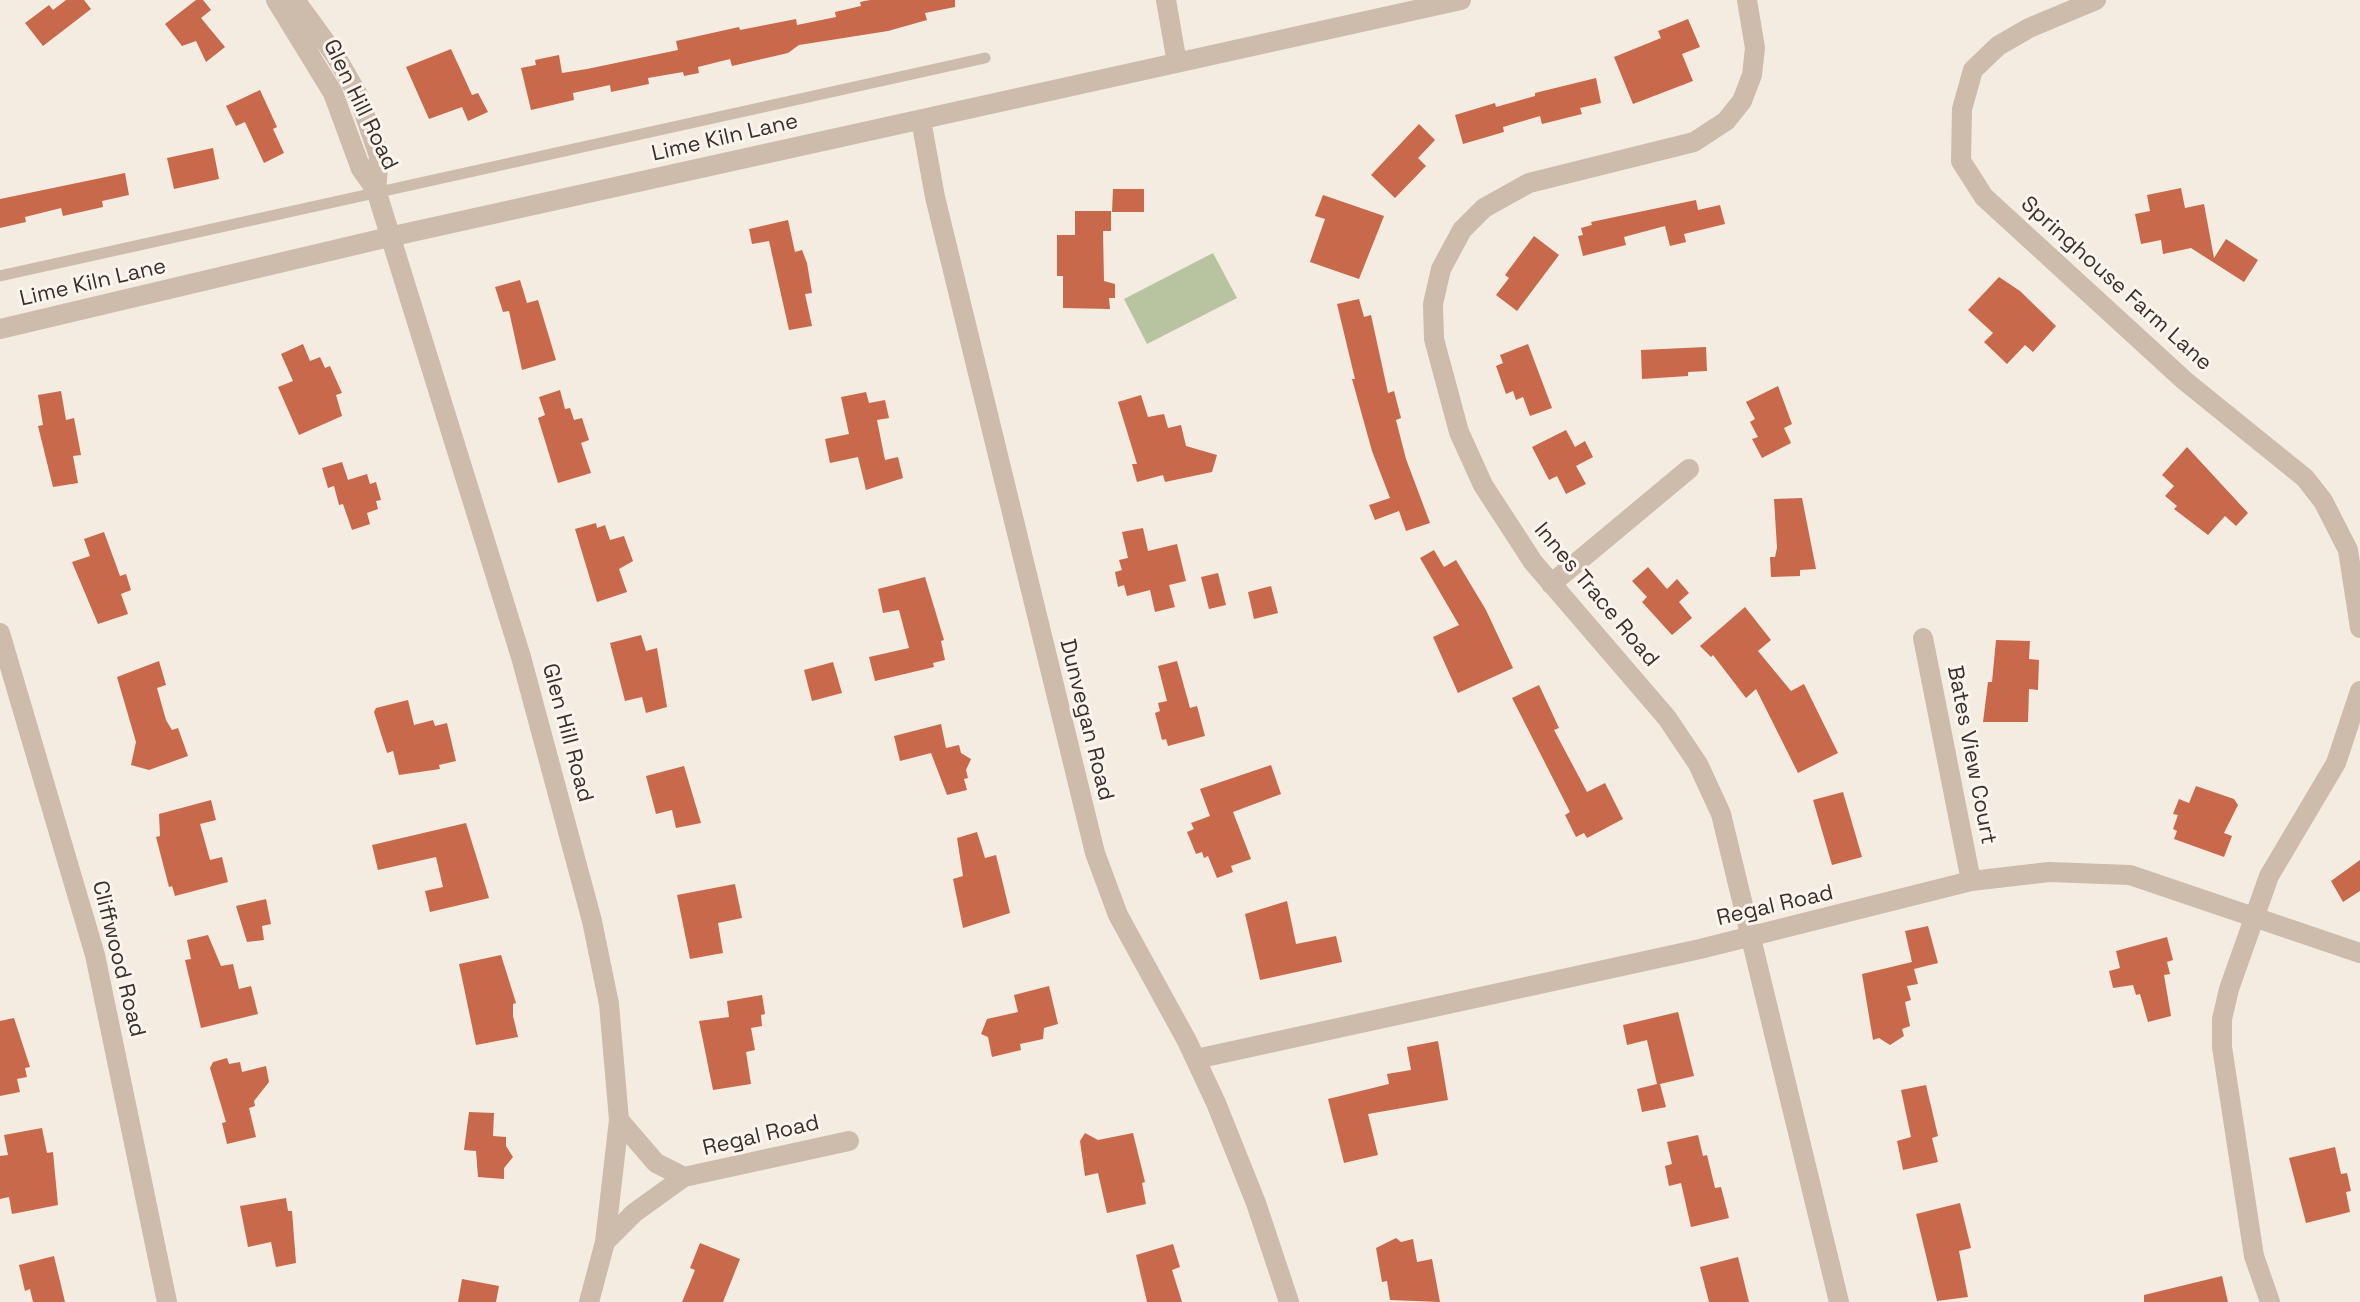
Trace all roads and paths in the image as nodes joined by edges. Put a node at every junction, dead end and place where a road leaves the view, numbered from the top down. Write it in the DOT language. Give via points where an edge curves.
graph roads {
  1 [pos="276,0"];
  2 [pos="295,0"];
  3 [pos="1166,0"];
  4 [pos="1461,0"];
  5 [pos="1747,0"];
  6 [pos="2096,0"];
  7 [pos="316,45"];
  8 [pos="985,58"];
  9 [pos="1177,63"];
  10 [pos="921,120"];
  11 [pos="376,190"];
  12 [pos="389,237"];
  13 [pos="0,276"];
  14 [pos="0,329"];
  15 [pos="1689,469"];
  16 [pos="1551,584"];
  17 [pos="2360,628"];
  18 [pos="0,633"];
  19 [pos="1923,638"];
  20 [pos="2360,691"];
  21 [pos="1971,881"];
  22 [pos="2253,916"];
  23 [pos="1752,936"];
  24 [pos="2360,953"];
  25 [pos="1196,1059"];
  26 [pos="619,1120"];
  27 [pos="849,1141"];
  28 [pos="684,1177"];
  29 [pos="605,1242"];
  30 [pos="167,1302"];
  31 [pos="589,1302"];
  32 [pos="1289,1302"];
  33 [pos="1839,1302"];
  34 [pos="2270,1302"];
  1 -- 7 [label="street, Glen Hill Road"];
  2 -- 7 [label="street, Glen Hill Road"];
  3 -- 9 [label="street"];
  4 -- 9 [label="street, Lime Kiln Lane"];
  5 -- 16 [label="street, Innes Trace Road" via="1755,62 1742,101 1726,121 1694,142 1514,189 1472,218 1441,269 1433,304 1434,339 1459,432 1483,485"];
  6 -- 17 [label="street, Springhouse Farm Lane" via="2029,28 1998,46 1973,70 1962,109 1961,161 1984,197 2185,381 2305,478 2348,550"];
  7 -- 11 [label="street, Glen Hill Road" via="358,95 357,124 379,156"];
  8 -- 11 [label="lane"];
  9 -- 10 [label="street, Lime Kiln Lane"];
  10 -- 12 [label="street, Lime Kiln Lane"];
  10 -- 25 [label="street, Dunvegan Road" via="935,197 1095,853 1118,915"];
  11 -- 12 [label="street, Glen Hill Road"];
  11 -- 13 [label="lane"];
  12 -- 14 [label="street, Lime Kiln Lane"];
  12 -- 26 [label="street, Glen Hill Road" via="562,804 609,1004"];
  15 -- 16 [label="street"];
  16 -- 23 [label="street, Innes Trace Road" via="1652,699 1698,764 1721,814"];
  18 -- 30 [label="street, Cliffwood Road" via="95,955"];
  19 -- 21 [label="street, Bates View Court"];
  20 -- 22 [label="street" via="2336,763 2269,876"];
  21 -- 22 [label="street, Regal Road" via="2049,872 2130,875"];
  21 -- 23 [label="street, Regal Road"];
  22 -- 24 [label="street, Regal Road"];
  22 -- 34 [label="street" via="2229,989 2222,1047 2254,1256"];
  23 -- 25 [label="street, Regal Road"];
  23 -- 33 [label="street, Innes Trace Road"];
  25 -- 32 [label="street, Dunvegan Road" via="1256,1203"];
  26 -- 28 [label="street, Regal Road" via="656,1163"];
  26 -- 29 [label="street, Glen Hill Road"];
  27 -- 28 [label="street, Regal Road"];
  28 -- 29 [label="street, Regal Road"];
  29 -- 31 [label="street, Glen Hill Road"];
}
